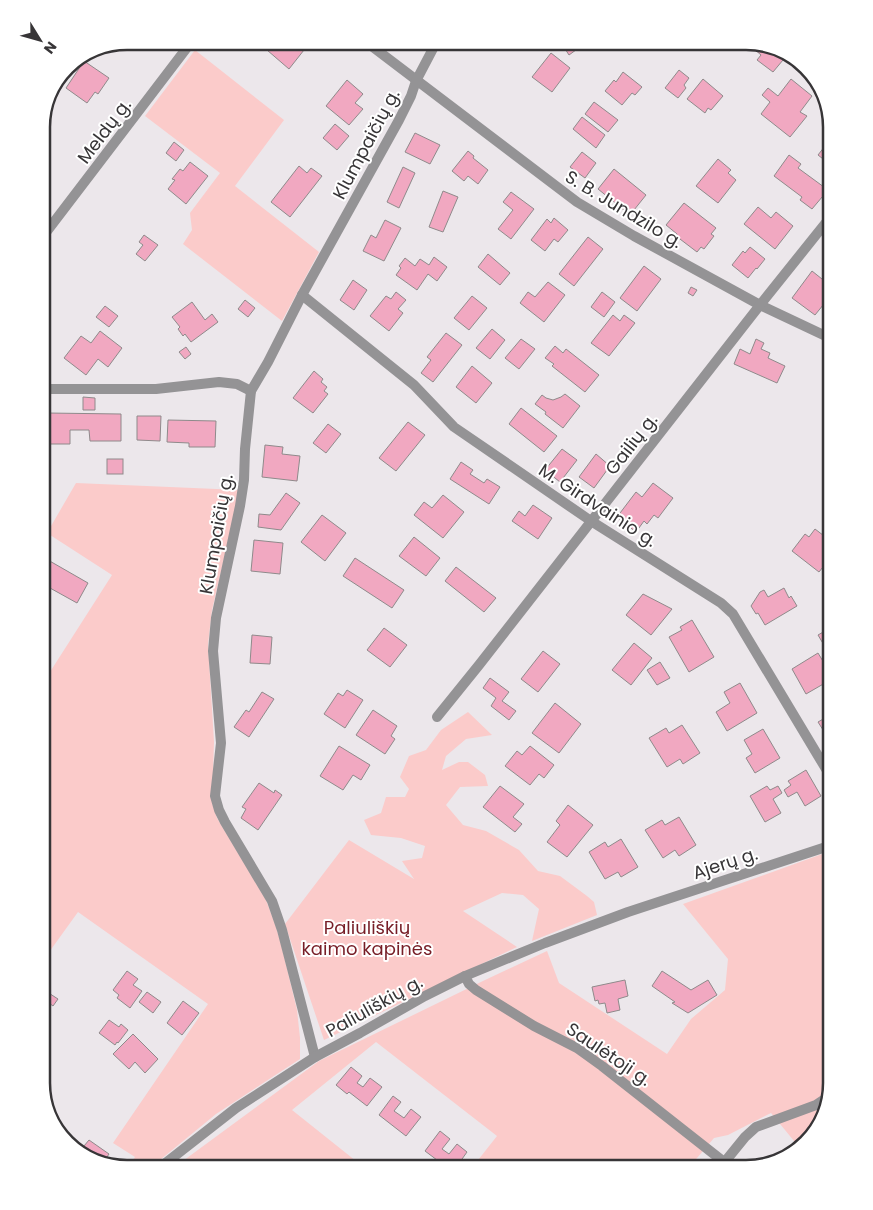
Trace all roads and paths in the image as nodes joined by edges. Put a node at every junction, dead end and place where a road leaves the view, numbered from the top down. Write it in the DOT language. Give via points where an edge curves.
graph roads {
  1 [pos="185,50"];
  2 [pos="376,50"];
  3 [pos="432,50"];
  4 [pos="416,81"];
  5 [pos="823,227"];
  6 [pos="50,228"];
  7 [pos="302,295"];
  8 [pos="760,305"];
  9 [pos="823,335"];
  10 [pos="50,389"];
  11 [pos="251,391"];
  12 [pos="591,521"];
  13 [pos="437,717"];
  14 [pos="823,764"];
  15 [pos="823,848"];
  16 [pos="628,912"];
  17 [pos="465,976"];
  18 [pos="315,1057"];
  19 [pos="820,1102"];
  20 [pos="170,1160"];
  21 [pos="716,1160"];
  22 [pos="726,1160"];
  1 -- 6 [label="street, Meldų g."];
  2 -- 4 [label="street, S. B. Jundzilo g."];
  3 -- 4 [label="street, Klumpaičių g."];
  4 -- 7 [label="street, Klumpaičių g." via="400,120"];
  4 -- 8 [label="street, S. B. Jundzilo g." via="577,202"];
  5 -- 8 [label="street, Gailių g."];
  7 -- 11 [label="street, Klumpaičių g."];
  7 -- 12 [label="street, M. Girdvainio g." via="414,385 454,427"];
  8 -- 9 [label="street, S. B. Jundzilo g."];
  8 -- 12 [label="street, Gailių g."];
  10 -- 11 [label="street" via="156,389 218,382 237,384"];
  11 -- 18 [label="street, Klumpaičių g." via="243,488 216,618 213,650 222,743 215,796 224,822 272,901"];
  12 -- 13 [label="street, Gailių g."];
  12 -- 14 [label="street, M. Girdvainio g." via="721,603 733,614"];
  15 -- 16 [label="street, Ajerų g."];
  16 -- 17 [label="street, Paliuliškių g."];
  17 -- 18 [label="street, Paliuliškių g."];
  17 -- 21 [label="street, Saulėtoji g." via="476,990 577,1048 602,1066"];
  18 -- 20 [label="street, Paliuliškių g." via="236,1108"];
  19 -- 22 [label="street" via="756,1127"];
}
